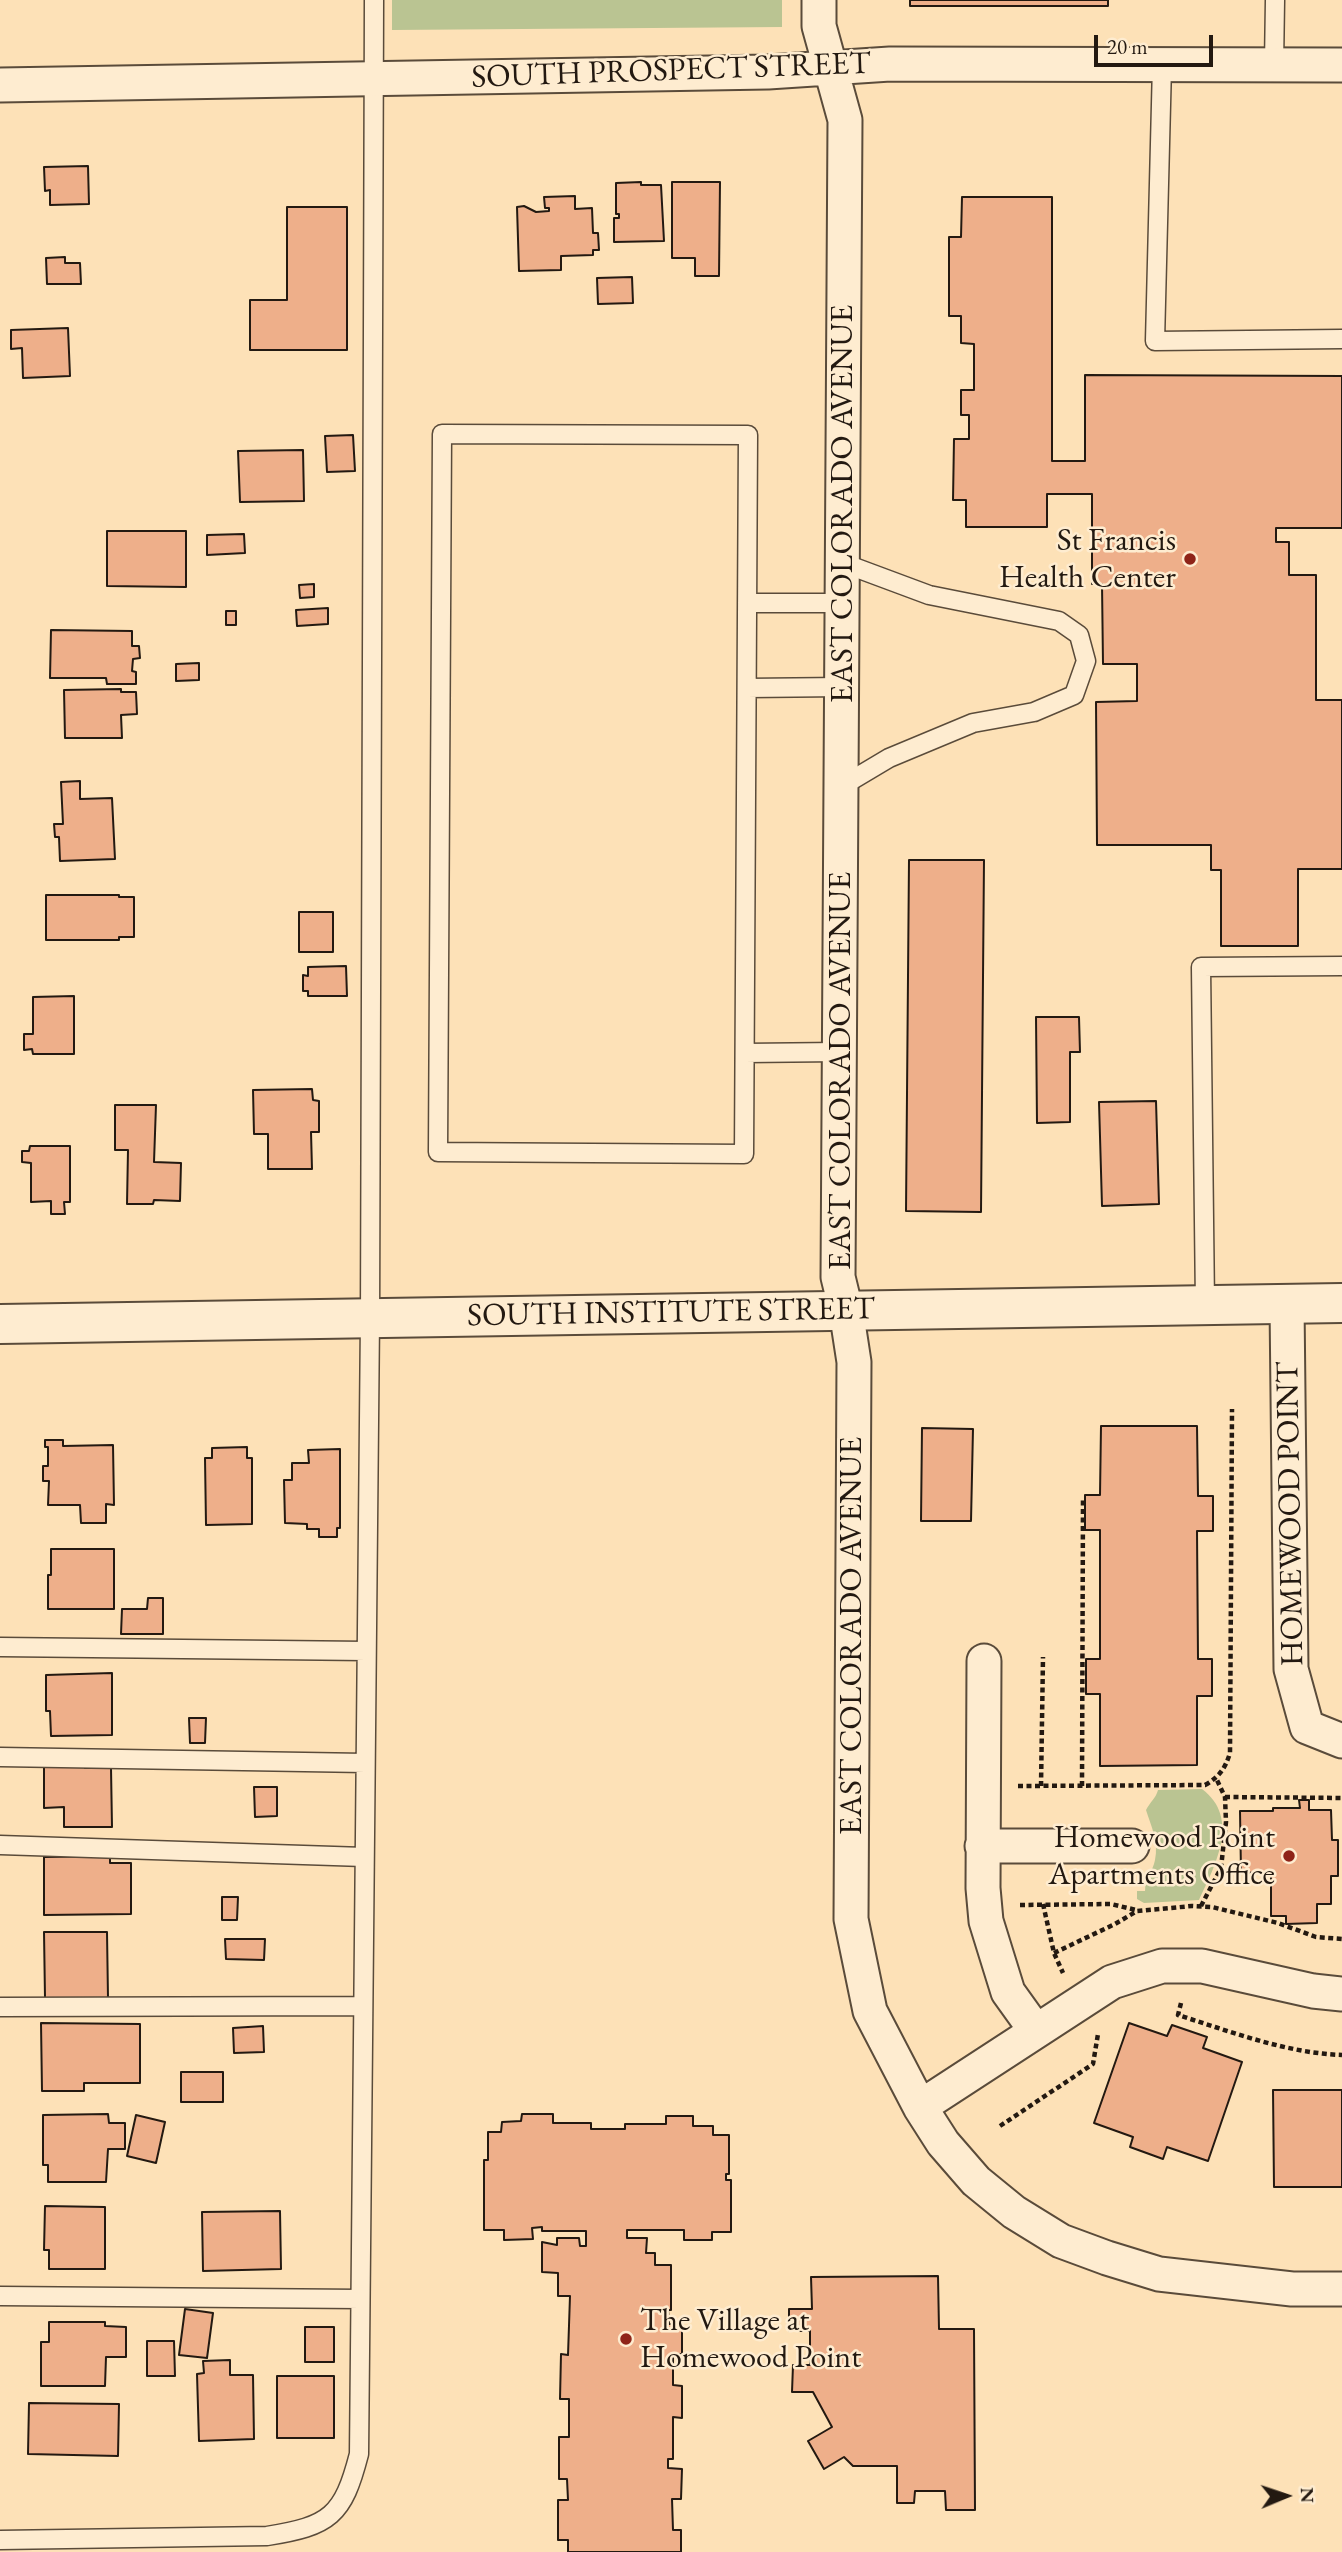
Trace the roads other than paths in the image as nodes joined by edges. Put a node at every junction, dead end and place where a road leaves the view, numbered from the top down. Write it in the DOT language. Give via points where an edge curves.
graph roads {
  1 [pos="374,0"];
  2 [pos="819,0"];
  3 [pos="1275,0"];
  4 [pos="1162,65"];
  5 [pos="1274,65"];
  6 [pos="1342,65"];
  7 [pos="831,67"];
  8 [pos="373,78"];
  9 [pos="0,85"];
  10 [pos="1342,339"];
  11 [pos="844,563"];
  12 [pos="747,603"];
  13 [pos="843,603"];
  14 [pos="842,687"];
  15 [pos="747,688"];
  16 [pos="842,786"];
  17 [pos="1342,965"];
  18 [pos="839,1052"];
  19 [pos="745,1053"];
  20 [pos="1342,1303"];
  21 [pos="1287,1304"];
  22 [pos="1205,1305"];
  23 [pos="846,1310"];
  24 [pos="370,1318"];
  25 [pos="0,1324"];
  26 [pos="0,1647"];
  27 [pos="366,1651"];
  28 [pos="984,1661"];
  29 [pos="1342,1741"];
  30 [pos="0,1758"];
  31 [pos="365,1763"];
  32 [pos="0,1845"];
  33 [pos="982,1846"];
  34 [pos="1132,1846"];
  35 [pos="364,1857"];
  36 [pos="1342,1994"];
  37 [pos="363,2006"];
  38 [pos="0,2007"];
  39 [pos="1036,2031"];
  40 [pos="920,2107"];
  41 [pos="1342,2289"];
  42 [pos="0,2295"];
  43 [pos="360,2299"];
  44 [pos="0,2540"];
  1 -- 8 [label="lane"];
  2 -- 7 [label="street, EAST COLORADO AVENUE" via="819,26"];
  3 -- 5 [label="lane"];
  4 -- 5 [label="street, SOUTH PROSPECT STREET"];
  4 -- 7 [label="street, SOUTH PROSPECT STREET"];
  4 -- 10 [label="lane" via="1155,341"];
  5 -- 6 [label="street, SOUTH PROSPECT STREET"];
  7 -- 8 [label="street, SOUTH PROSPECT STREET"];
  7 -- 11 [label="street, EAST COLORADO AVENUE" via="845,120"];
  8 -- 9 [label="street, SOUTH PROSPECT STREET"];
  8 -- 24 [label="lane"];
  11 -- 13 [label="street, EAST COLORADO AVENUE"];
  11 -- 16 [label="lane" via="929,595 1059,621 1079,635 1086,661 1074,695 1034,712 974,723 889,758"];
  12 -- 13 [label="lane"];
  12 -- 15 [label="lane"];
  12 -- 19 [label="lane" via="748,435 442,434 438,1152 744,1154"];
  13 -- 14 [label="street, EAST COLORADO AVENUE"];
  14 -- 15 [label="lane"];
  14 -- 16 [label="street, EAST COLORADO AVENUE"];
  15 -- 19 [label="lane"];
  16 -- 18 [label="street, EAST COLORADO AVENUE"];
  17 -- 22 [label="lane" via="1201,967"];
  18 -- 19 [label="lane"];
  18 -- 23 [label="street, EAST COLORADO AVENUE" via="838,1277"];
  20 -- 21 [label="street, SOUTH INSTITUTE STREET"];
  21 -- 22 [label="street, SOUTH INSTITUTE STREET"];
  21 -- 29 [label="street, HOMEWOOD POINT" via="1292,1669 1307,1727"];
  22 -- 23 [label="street, SOUTH INSTITUTE STREET"];
  23 -- 24 [label="street, SOUTH INSTITUTE STREET"];
  23 -- 40 [label="street, EAST COLORADO AVENUE" via="854,1362 851,1919 870,2011"];
  24 -- 25 [label="street, SOUTH INSTITUTE STREET"];
  24 -- 27 [label="lane"];
  26 -- 27 [label="lane"];
  27 -- 31 [label="lane"];
  28 -- 33 [label="street"];
  30 -- 31 [label="lane"];
  31 -- 35 [label="lane"];
  32 -- 35 [label="lane"];
  33 -- 34 [label="street"];
  33 -- 39 [label="street" via="986,1922 1008,1992"];
  35 -- 37 [label="lane"];
  36 -- 39 [label="street" via="1202,1966 1162,1966 1112,1982"];
  37 -- 38 [label="lane"];
  37 -- 43 [label="lane"];
  39 -- 40 [label="street"];
  40 -- 41 [label="street, EAST COLORADO AVENUE" via="976,2181 1061,2241 1158,2274 1292,2289"];
  42 -- 43 [label="lane"];
  43 -- 44 [label="lane" via="359,2454 344,2500 331,2516 314,2526 267,2536"];
}
